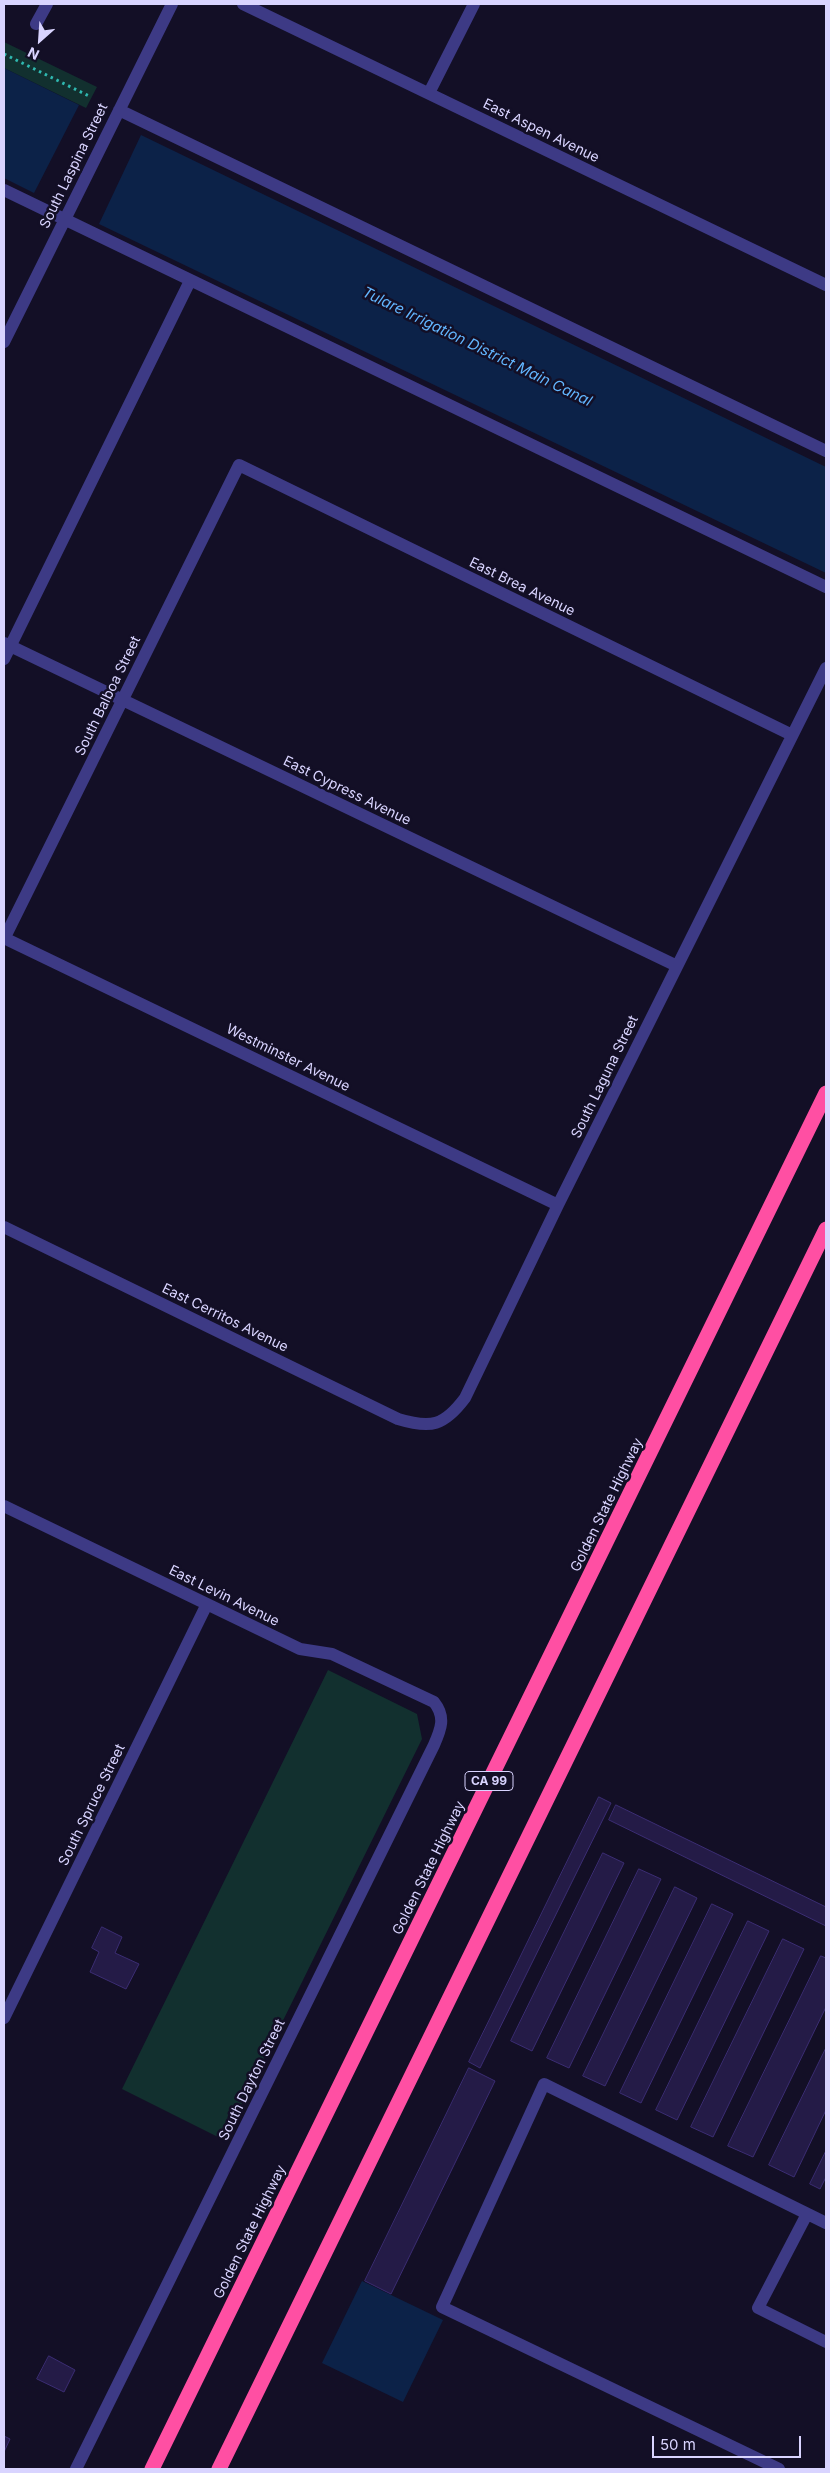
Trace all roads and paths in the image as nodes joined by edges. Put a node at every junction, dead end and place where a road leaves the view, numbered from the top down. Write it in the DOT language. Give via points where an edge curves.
graph roads {
  1 [pos="47,4"];
  2 [pos="172,4"];
  3 [pos="243,4"];
  4 [pos="474,4"];
  5 [pos="36,24"];
  6 [pos="4,54"];
  7 [pos="430,93"];
  8 [pos="89,96"];
  9 [pos="119,110"];
  10 [pos="4,190"];
  11 [pos="65,219"];
  12 [pos="190,281"];
  13 [pos="826,285"];
  14 [pos="4,342"];
  15 [pos="826,451"];
  16 [pos="239,465"];
  17 [pos="826,587"];
  18 [pos="7,645"];
  19 [pos="4,659"];
  20 [pos="826,668"];
  21 [pos="123,700"];
  22 [pos="792,735"];
  23 [pos="4,938"];
  24 [pos="677,966"];
  25 [pos="826,1093"];
  26 [pos="558,1205"];
  27 [pos="4,1227"];
  28 [pos="826,1229"];
  29 [pos="436,1424"];
  30 [pos="4,1506"];
  31 [pos="207,1604"];
  32 [pos="434,1702"];
  33 [pos="4,2018"];
  34 [pos="807,2214"];
  35 [pos="826,2223"];
  36 [pos="826,2342"];
  37 [pos="76,2469"];
  38 [pos="152,2469"];
  39 [pos="219,2469"];
  40 [pos="779,2469"];
  1 -- 5 [label="street"];
  2 -- 9 [label="street, South Laspina Street"];
  3 -- 7 [label="street, East Aspen Avenue"];
  4 -- 7 [label="street"];
  6 -- 8 [label="path"];
  7 -- 13 [label="street, East Aspen Avenue"];
  9 -- 11 [label="street, South Laspina Street"];
  9 -- 15 [label="street"];
  10 -- 11 [label="street"];
  11 -- 12 [label="street"];
  11 -- 14 [label="street, South Laspina Street"];
  12 -- 17 [label="street"];
  12 -- 18 [label="street"];
  16 -- 21 [label="street, South Balboa Street"];
  16 -- 22 [label="street, East Brea Avenue"];
  18 -- 19 [label="street"];
  18 -- 21 [label="street, East Cypress Avenue"];
  20 -- 22 [label="street, South Laguna Street"];
  21 -- 23 [label="street, South Balboa Street"];
  21 -- 24 [label="street, East Cypress Avenue"];
  22 -- 24 [label="street, South Laguna Street"];
  23 -- 26 [label="street, Westminster Avenue"];
  24 -- 26 [label="street, South Laguna Street"];
  25 -- 38 [label="highway, Golden State Highway / CA 99"];
  26 -- 29 [label="street, South Laguna Street" via="465,1398 453,1413"];
  27 -- 29 [label="street, East Cerritos Avenue" via="398,1419 419,1425"];
  28 -- 39 [label="highway"];
  30 -- 31 [label="street, East Levin Avenue"];
  31 -- 32 [label="street, East Levin Avenue" via="300,1649 332,1654"];
  31 -- 33 [label="street, South Spruce Street"];
  32 -- 37 [label="street, South Dayton Street" via="442,1720 434,1745"];
  34 -- 35 [label="street"];
  34 -- 36 [label="street" via="758,2308"];
  34 -- 40 [label="street" via="544,2084 442,2307"];
}
